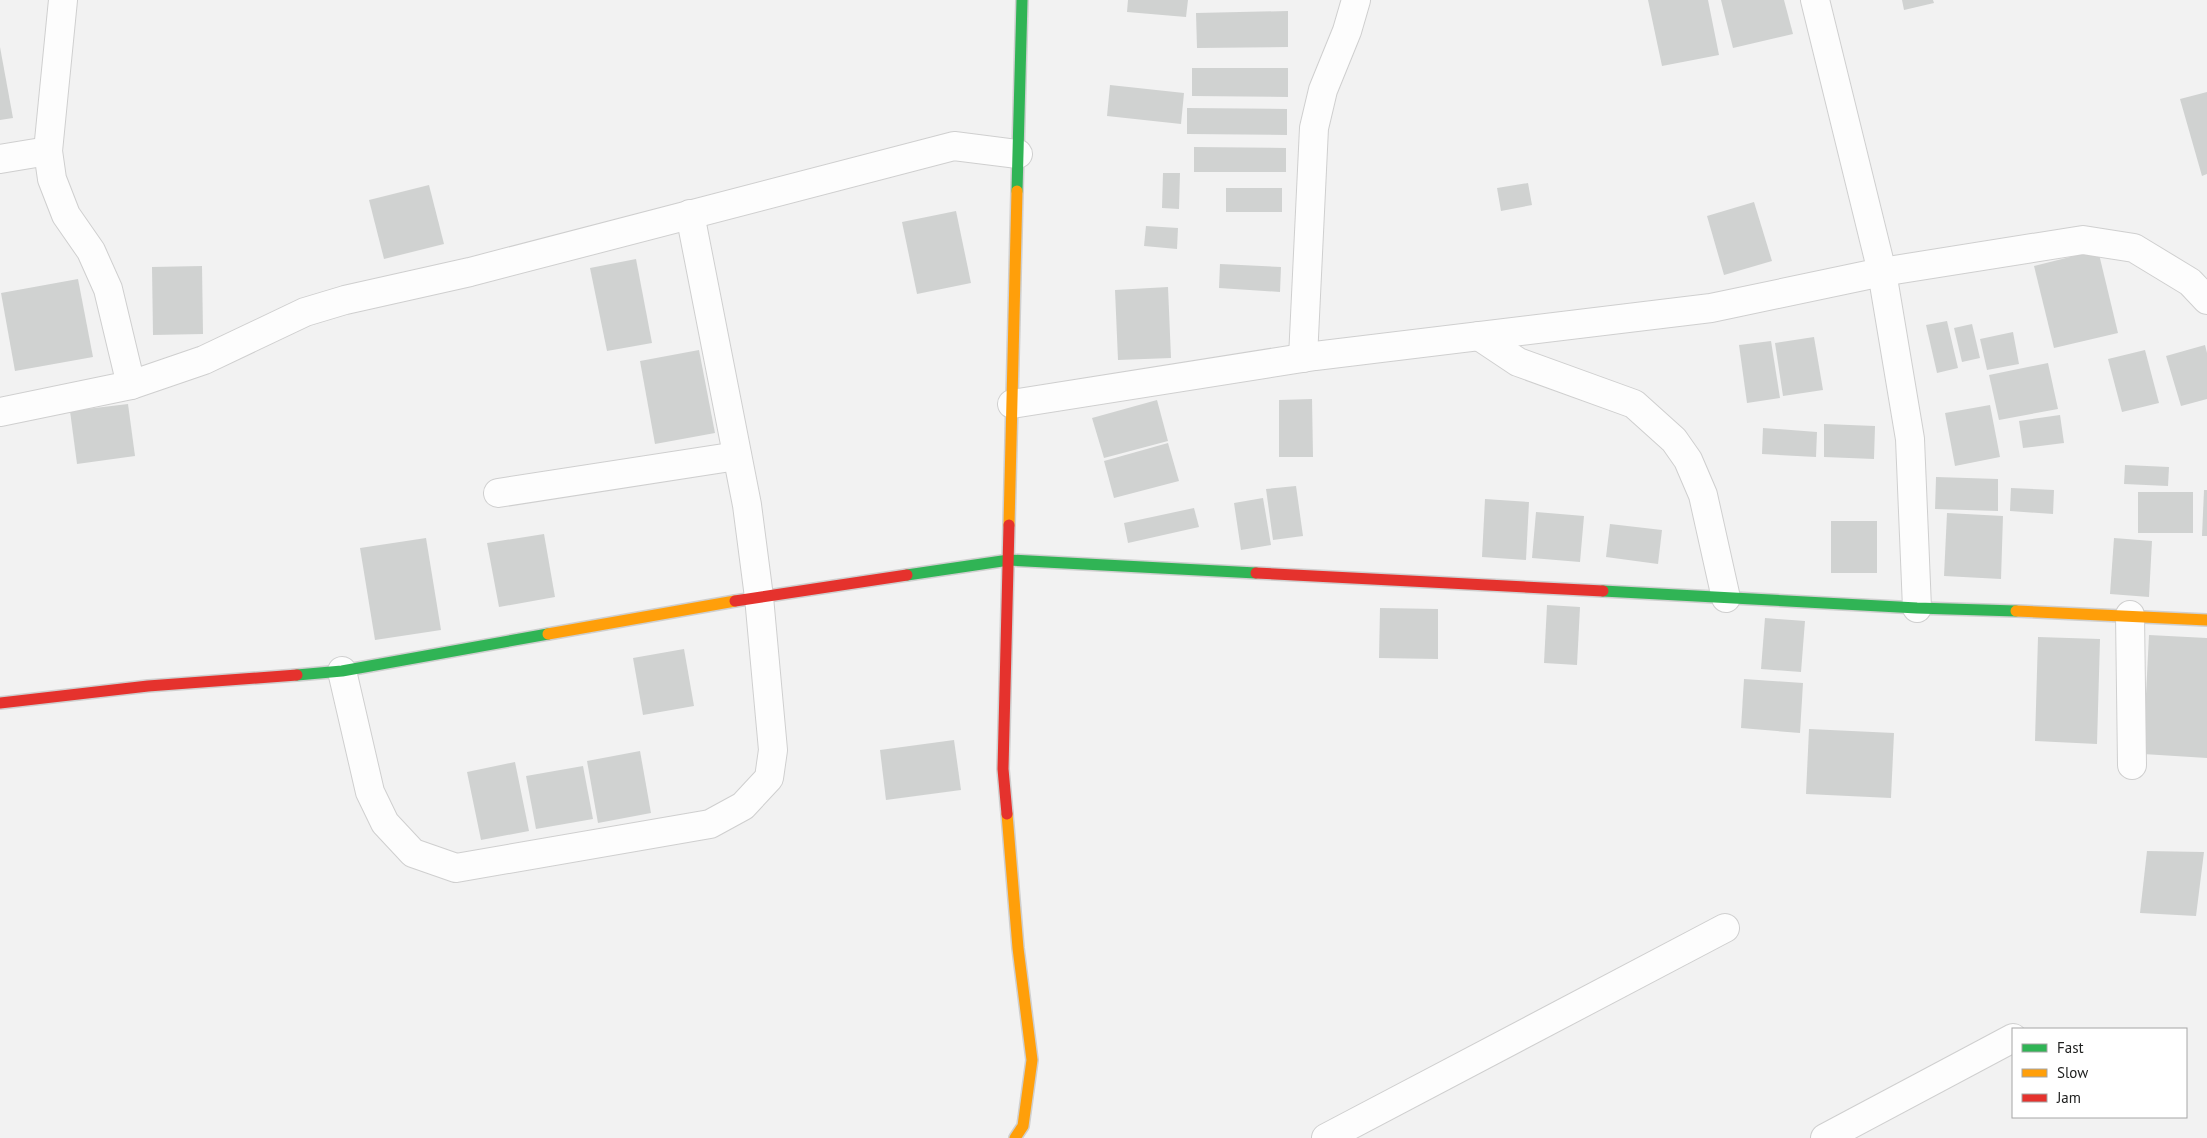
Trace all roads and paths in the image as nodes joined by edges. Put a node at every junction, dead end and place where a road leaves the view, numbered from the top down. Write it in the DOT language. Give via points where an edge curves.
graph roads {
  1 [pos="63,0"];
  2 [pos="1022,0"];
  3 [pos="1356,0"];
  4 [pos="1815,0"];
  5 [pos="48,151"];
  6 [pos="1018,154"];
  7 [pos="0,158"];
  8 [pos="690,214"];
  9 [pos="1882,272"];
  10 [pos="2207,300"];
  11 [pos="1479,336"];
  12 [pos="1303,358"];
  13 [pos="131,385"];
  14 [pos="1012,404"];
  15 [pos="0,412"];
  16 [pos="737,456"];
  17 [pos="498,492"];
  18 [pos="1009,560"];
  19 [pos="759,598"];
  20 [pos="1726,598"];
  21 [pos="1917,608"];
  22 [pos="2130,615"];
  23 [pos="2207,620"];
  24 [pos="342,671"];
  25 [pos="0,703"];
  26 [pos="2132,764"];
  27 [pos="1725,928"];
  28 [pos="2012,1039"];
  29 [pos="1015,1138"];
  30 [pos="1326,1138"];
  31 [pos="1825,1138"];
  1 -- 5 [label="street"];
  2 -- 6 [label="street"];
  3 -- 12 [label="street" via="1348,31 1323,90 1314,128"];
  4 -- 9 [label="street"];
  5 -- 7 [label="street"];
  5 -- 13 [label="street" via="52,179 66,215 91,250 108,289"];
  6 -- 8 [label="street" via="954,146"];
  6 -- 14 [label="street"];
  8 -- 13 [label="street" via="305,312 204,360"];
  8 -- 16 [label="street"];
  9 -- 10 [label="street" via="2083,240 2134,248 2190,282"];
  9 -- 11 [label="street" via="1711,308"];
  9 -- 21 [label="street" via="1910,439"];
  11 -- 12 [label="street"];
  11 -- 20 [label="street" via="1518,362 1634,404 1674,440 1688,460 1704,495"];
  12 -- 14 [label="street"];
  13 -- 15 [label="street"];
  14 -- 18 [label="street"];
  16 -- 17 [label="street"];
  16 -- 19 [label="street"];
  18 -- 19 [label="street"];
  18 -- 20 [label="street"];
  18 -- 29 [label="street" via="1003,769 1018,948 1032,1060 1023,1126"];
  19 -- 24 [label="street"];
  19 -- 24 [label="street" via="773,750 769,778 743,806 700,826 456,868 413,853 386,823 370,792"];
  20 -- 21 [label="street"];
  21 -- 22 [label="street"];
  22 -- 23 [label="street"];
  22 -- 26 [label="street"];
  24 -- 25 [label="street" via="148,686"];
  27 -- 30 [label="street"];
  28 -- 31 [label="street"];
}
